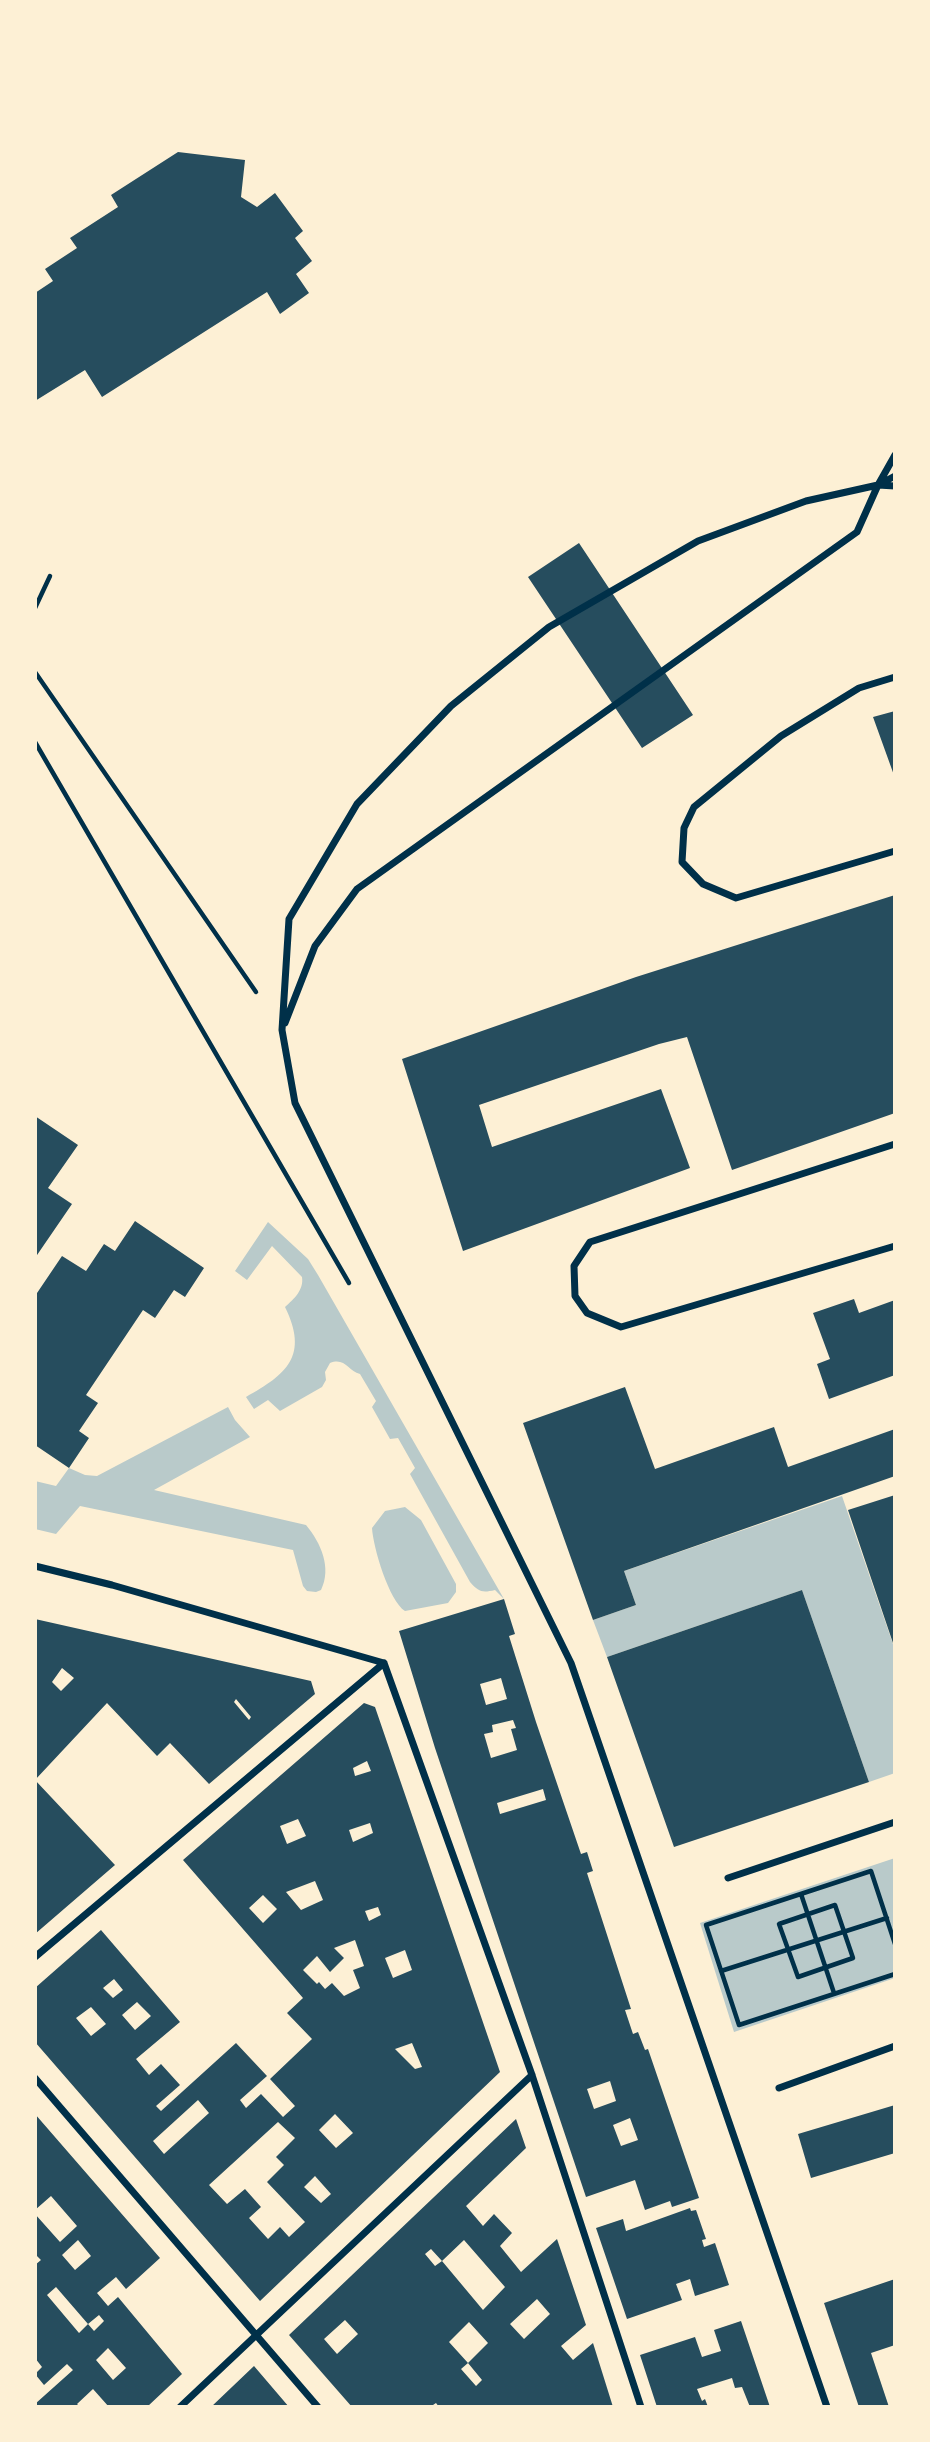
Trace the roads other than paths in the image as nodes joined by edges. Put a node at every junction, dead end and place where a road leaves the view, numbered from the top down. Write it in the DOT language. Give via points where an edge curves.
graph roads {
  1 [pos="895,455"];
  2 [pos="895,476"];
  3 [pos="878,485"];
  4 [pos="895,486"];
  5 [pos="895,677"];
  6 [pos="895,851"];
  7 [pos="282,1030"];
  8 [pos="895,1144"];
  9 [pos="895,1246"];
  10 [pos="35,1566"];
  11 [pos="384,1663"];
  12 [pos="895,1822"];
  13 [pos="728,1878"];
  14 [pos="35,1957"];
  15 [pos="895,2046"];
  16 [pos="532,2075"];
  17 [pos="35,2078"];
  18 [pos="779,2088"];
  19 [pos="256,2335"];
  20 [pos="180,2407"];
  21 [pos="318,2407"];
  22 [pos="641,2407"];
  23 [pos="827,2407"];
  1 -- 3 [label="street"];
  2 -- 3 [label="street"];
  3 -- 4 [label="street"];
  3 -- 7 [label="street" via="857,532 357,889 315,946"];
  3 -- 7 [label="street" via="806,501 698,541 549,627 452,706 357,804 289,919"];
  5 -- 6 [label="street" via="859,688 781,736 694,807 684,828 682,862 702,884 736,898"];
  7 -- 23 [label="street" via="295,1102 571,1663"];
  8 -- 9 [label="street" via="590,1242 574,1266 575,1296 587,1313 621,1326"];
  10 -- 11 [label="street"];
  11 -- 14 [label="street"];
  11 -- 16 [label="street"];
  12 -- 13 [label="street"];
  15 -- 18 [label="street"];
  16 -- 19 [label="street"];
  16 -- 22 [label="street"];
  17 -- 19 [label="street"];
  19 -- 20 [label="street"];
  19 -- 21 [label="street"];
}
